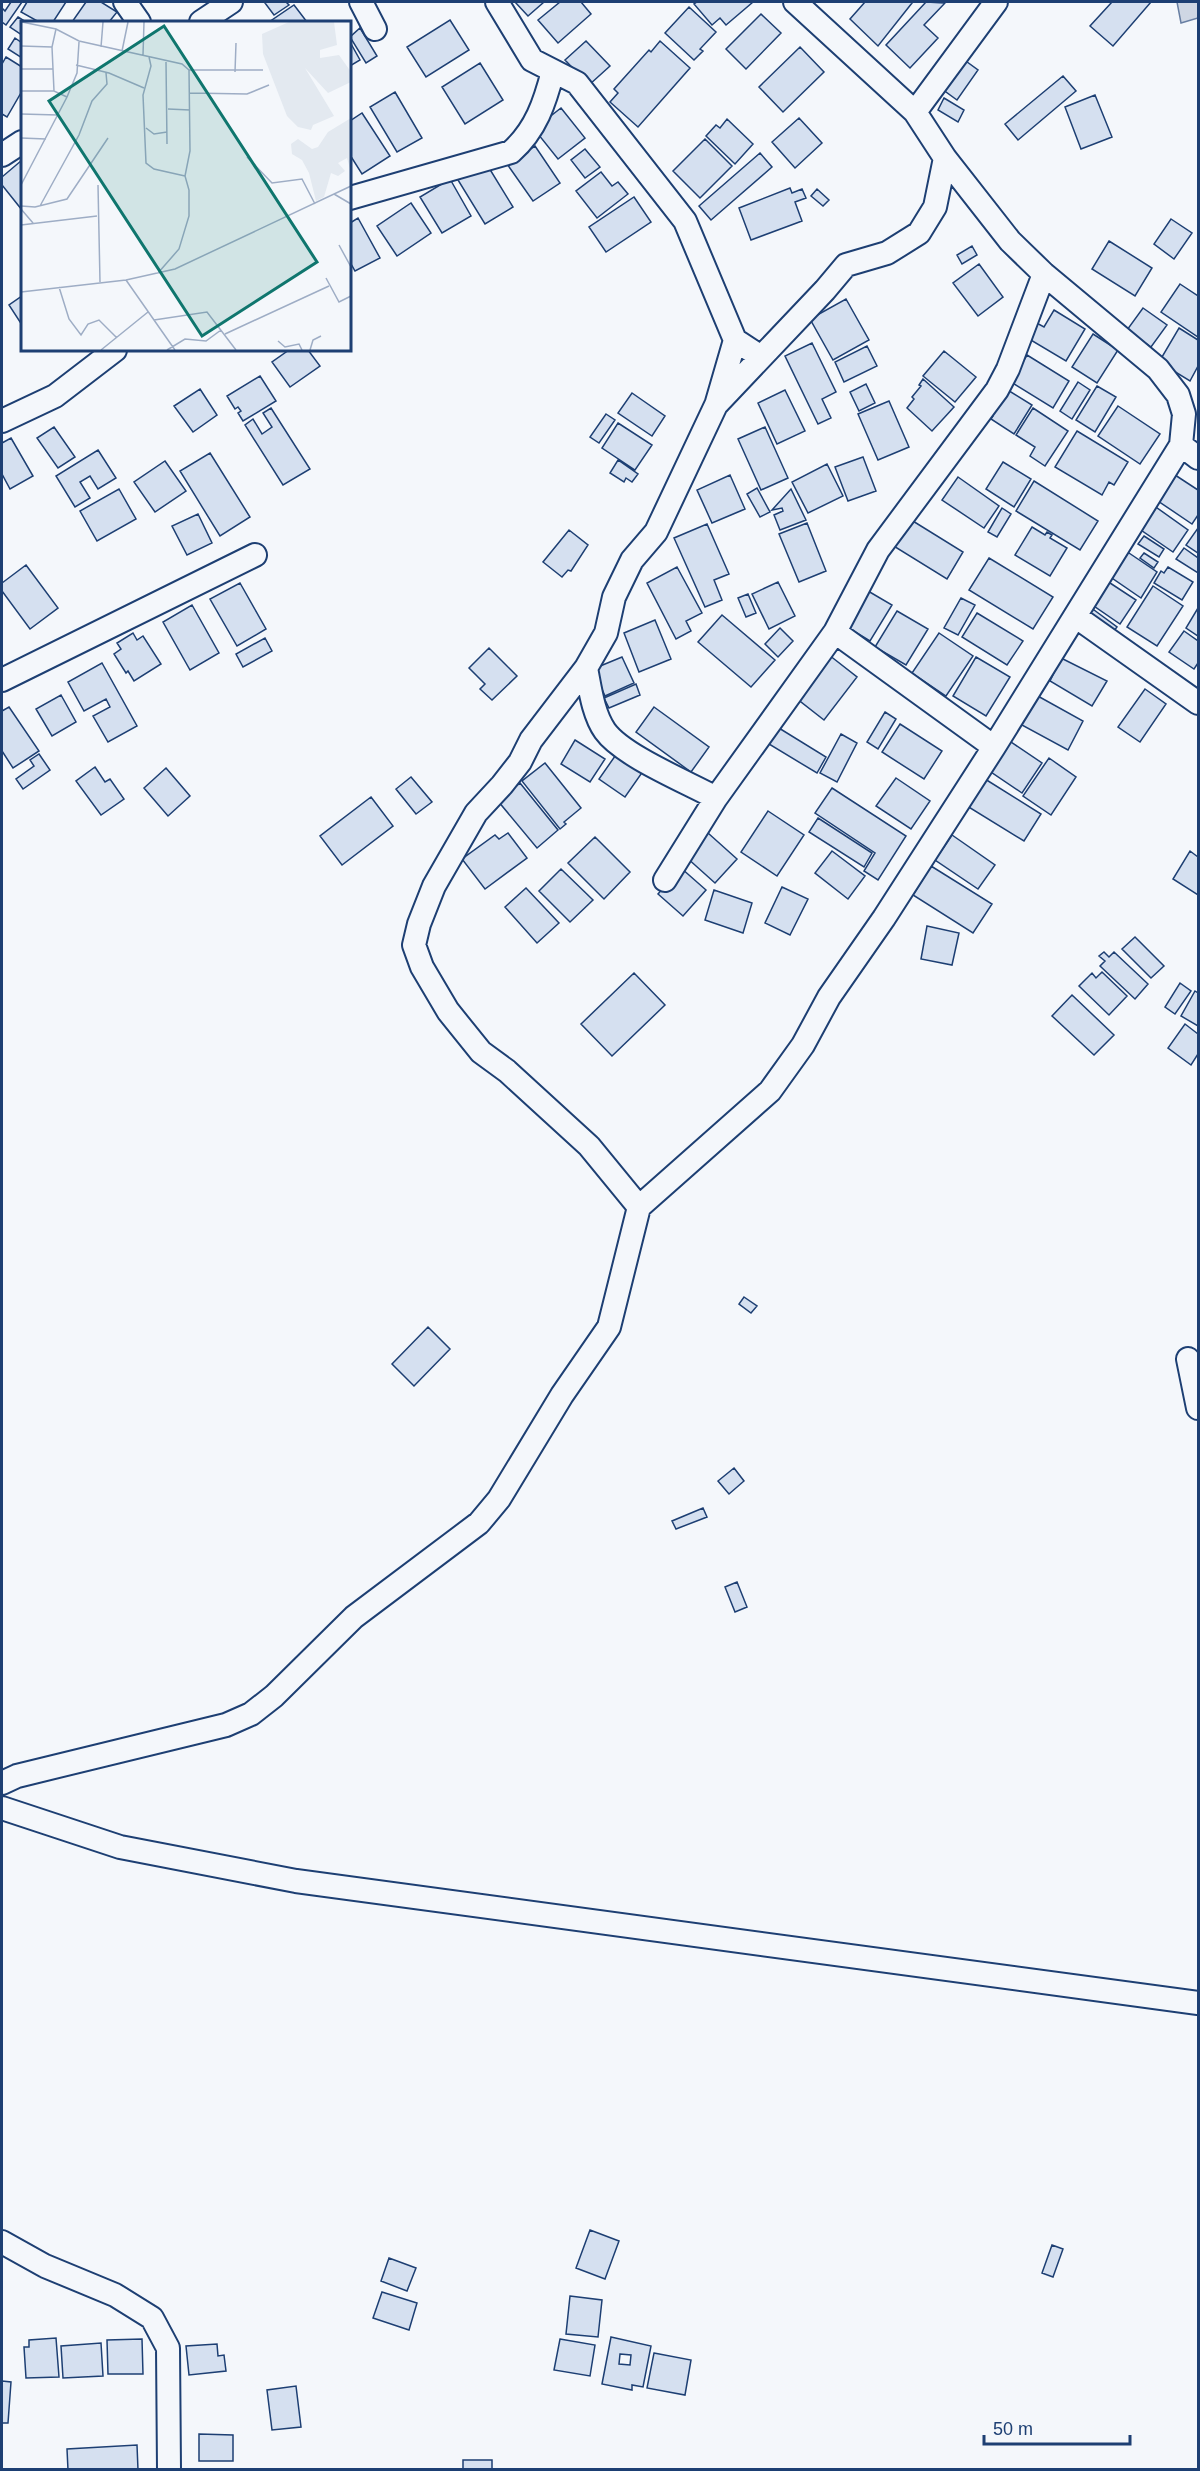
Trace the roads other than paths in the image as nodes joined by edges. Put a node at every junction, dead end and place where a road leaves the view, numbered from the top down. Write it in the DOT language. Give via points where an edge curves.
graph roads {
  1 [pos="125,2"];
  2 [pos="231,2"];
  3 [pos="360,2"];
  4 [pos="497,2"];
  5 [pos="795,2"];
  6 [pos="996,2"];
  7 [pos="138,21"];
  8 [pos="202,21"];
  9 [pos="375,29"];
  10 [pos="553,71"];
  11 [pos="915,112"];
  12 [pos="945,158"];
  13 [pos="351,198"];
  14 [pos="1044,274"];
  15 [pos="735,340"];
  16 [pos="114,351"];
  17 [pos="761,357"];
  18 [pos="716,405"];
  19 [pos="2,421"];
  20 [pos="1190,451"];
  21 [pos="255,555"];
  22 [pos="1075,616"];
  23 [pos="836,632"];
  24 [pos="586,668"];
  25 [pos="2,680"];
  26 [pos="1198,703"];
  27 [pos="994,747"];
  28 [pos="716,798"];
  29 [pos="665,880"];
  30 [pos="639,1207"];
  31 [pos="1188,1359"];
  32 [pos="1198,1408"];
  33 [pos="2,1783"];
  34 [pos="2,1808"];
  35 [pos="1198,2003"];
  36 [pos="2,2242"];
  37 [pos="169,2469"];
  1 -- 7 [label="street"];
  2 -- 8 [label="street"];
  3 -- 9 [label="street"];
  4 -- 10 [label="street" via="532,60"];
  5 -- 11 [label="street"];
  6 -- 11 [label="street"];
  10 -- 13 [label="street" via="537,117 525,139 511,152"];
  10 -- 15 [label="street" via="578,83 685,221"];
  11 -- 12 [label="street"];
  12 -- 14 [label="street" via="1010,241"];
  12 -- 17 [label="street" via="934,207 919,233 887,253 846,265"];
  14 -- 20 [label="street" via="1158,369 1178,396"];
  14 -- 23 [label="street" via="997,390 878,550"];
  15 -- 17 [label="street"];
  15 -- 18 [label="street"];
  16 -- 19 [label="street" via="55,396"];
  17 -- 18 [label="street"];
  18 -- 24 [label="street" via="656,532 632,560 614,597 606,633"];
  20 -- 22 [label="street"];
  21 -- 25 [label="street"];
  22 -- 26 [label="street"];
  22 -- 27 [label="street"];
  23 -- 27 [label="street"];
  23 -- 28 [label="street"];
  24 -- 28 [label="street" via="595,710 618,746"];
  24 -- 30 [label="street" via="531,740 520,762 476,813 434,886 414,945 448,1011 482,1052 589,1146"];
  27 -- 30 [label="street" via="770,1091"];
  28 -- 29 [label="street"];
  30 -- 33 [label="street" via="609,1327 479,1523 354,1617 251,1714 226,1725 17,1776"];
  31 -- 32 [label="street"];
  34 -- 35 [label="street" via="120,1847 296,1881"];
  36 -- 37 [label="street" via="45,2266 115,2295 152,2318 168,2348"];
}
